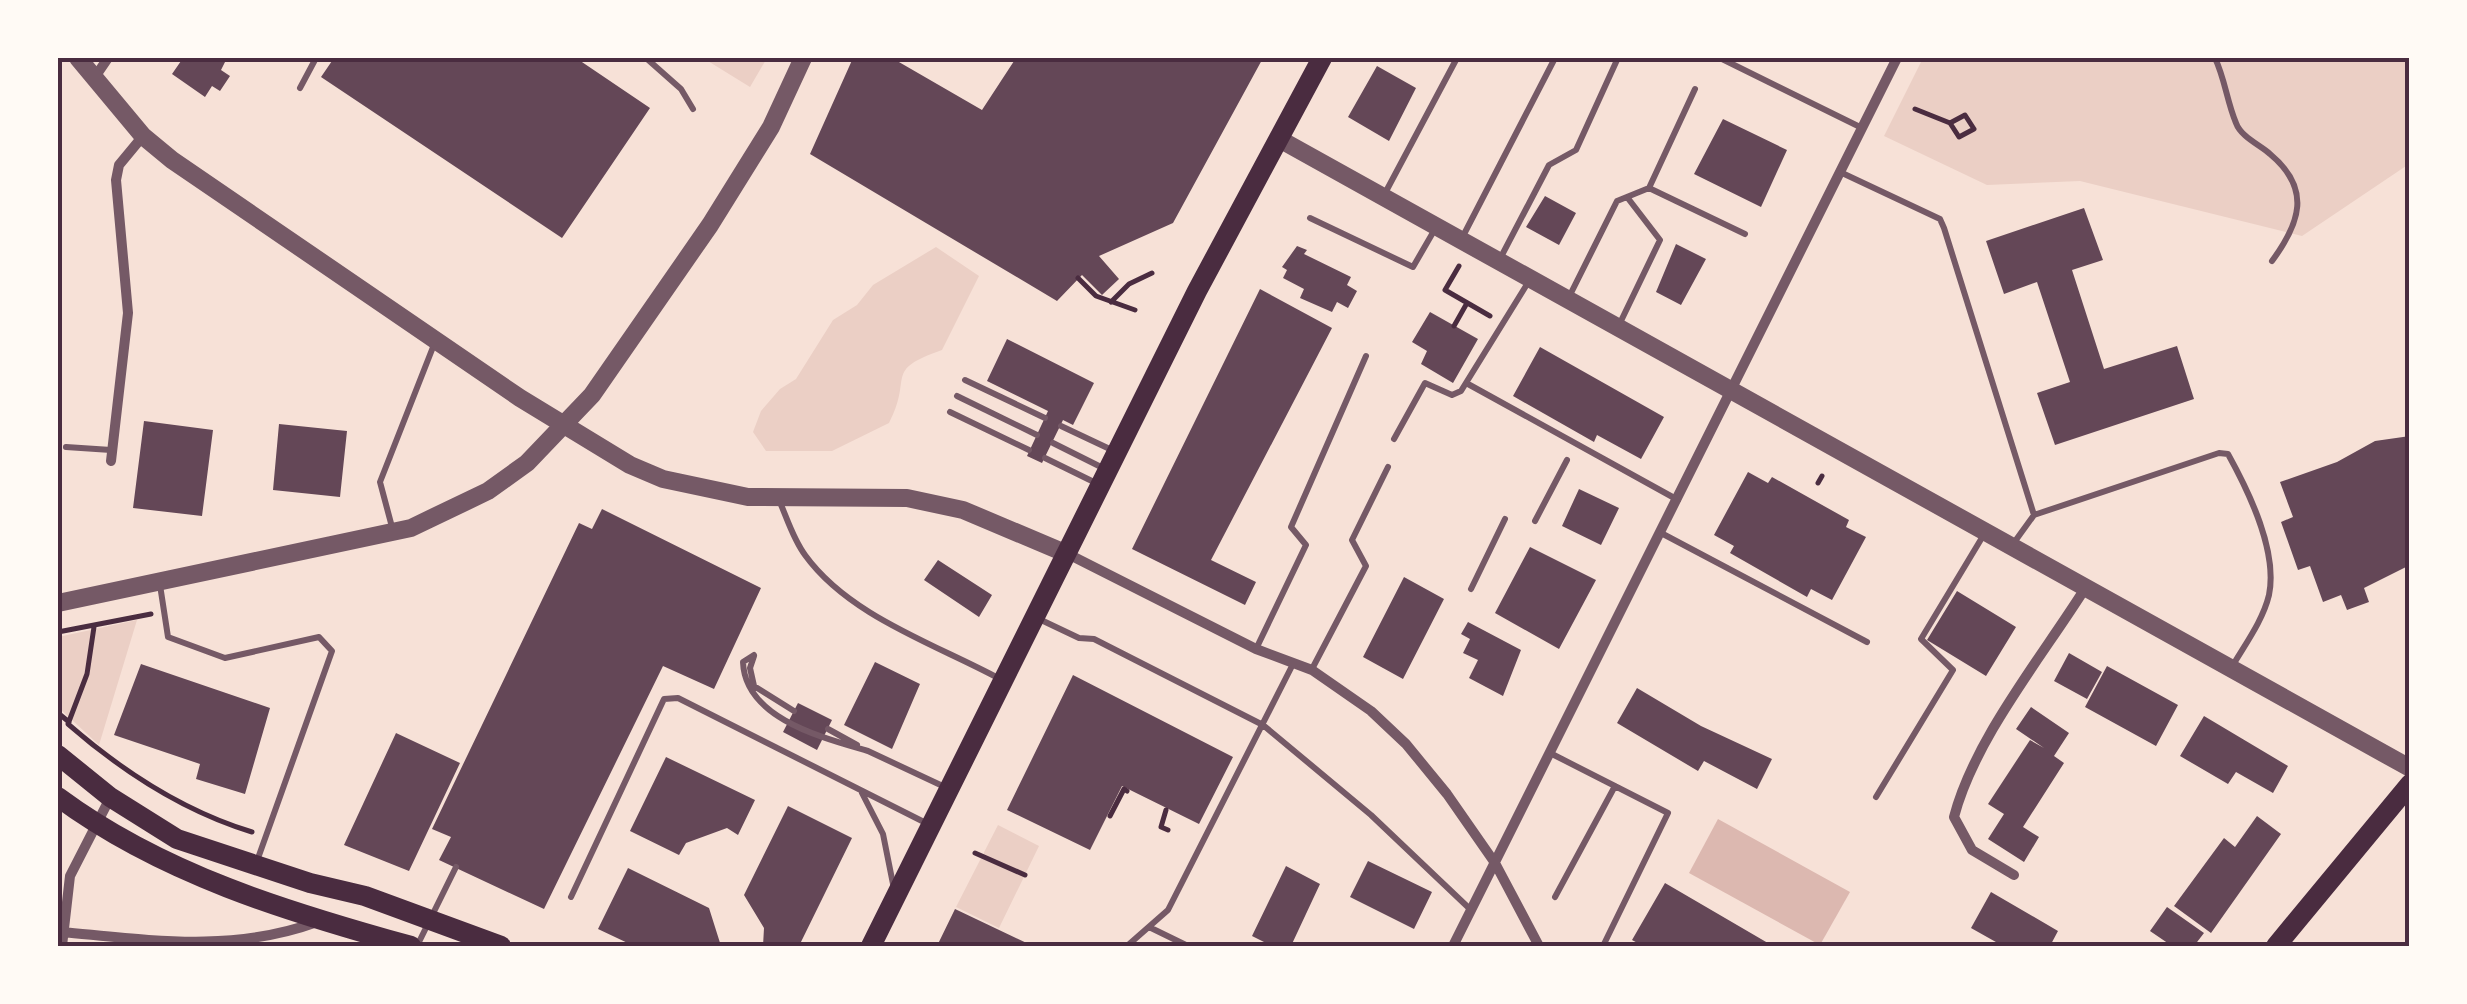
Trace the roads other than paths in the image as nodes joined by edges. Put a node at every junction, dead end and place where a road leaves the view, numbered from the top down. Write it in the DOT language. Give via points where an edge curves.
graph roads {
  1 [pos="78,58"];
  2 [pos="108,58"];
  3 [pos="316,58"];
  4 [pos="646,58"];
  5 [pos="803,58"];
  6 [pos="1322,58"];
  7 [pos="1457,58"];
  8 [pos="1555,58"];
  9 [pos="1720,58"];
  10 [pos="1897,58"];
  11 [pos="2214,58"];
  12 [pos="1617,60"];
  13 [pos="94,78"];
  14 [pos="300,88"];
  15 [pos="1695,89"];
  16 [pos="692,109"];
  17 [pos="1860,127"];
  18 [pos="143,136"];
  19 [pos="1281,140"];
  20 [pos="1840,172"];
  21 [pos="1648,188"];
  22 [pos="1628,197"];
  23 [pos="1382,198"];
  24 [pos="1310,218"];
  25 [pos="1436,228"];
  26 [pos="1745,234"];
  27 [pos="1461,241"];
  28 [pos="2272,261"];
  29 [pos="1498,262"];
  30 [pos="1530,280"];
  31 [pos="1567,300"];
  32 [pos="1617,328"];
  33 [pos="435,341"];
  34 [pos="1366,356"];
  35 [pos="966,380"];
  36 [pos="1468,384"];
  37 [pos="1730,391"];
  38 [pos="957,396"];
  39 [pos="950,412"];
  40 [pos="1045,418"];
  41 [pos="566,426"];
  42 [pos="1061,426"];
  43 [pos="1037,435"];
  44 [pos="1394,439"];
  45 [pos="1052,443"];
  46 [pos="66,447"];
  47 [pos="1029,450"];
  48 [pos="112,456"];
  49 [pos="1045,458"];
  50 [pos="1568,460"];
  51 [pos="1388,466"];
  52 [pos="1108,470"];
  53 [pos="779,498"];
  54 [pos="1679,501"];
  55 [pos="2034,516"];
  56 [pos="1505,519"];
  57 [pos="1535,521"];
  58 [pos="393,534"];
  59 [pos="1662,534"];
  60 [pos="1984,534"];
  61 [pos="2009,548"];
  62 [pos="1065,553"];
  63 [pos="160,584"];
  64 [pos="1472,589"];
  65 [pos="2084,590"];
  66 [pos="58,603"];
  67 [pos="1038,619"];
  68 [pos="1867,642"];
  69 [pos="1256,650"];
  70 [pos="1293,664"];
  71 [pos="1312,670"];
  72 [pos="2230,670"];
  73 [pos="1004,680"];
  74 [pos="794,711"];
  75 [pos="1263,724"];
  76 [pos="828,728"];
  77 [pos="868,750"];
  78 [pos="1552,754"];
  79 [pos="58,756"];
  80 [pos="2410,768"];
  81 [pos="2410,784"];
  82 [pos="1615,786"];
  83 [pos="949,789"];
  84 [pos="861,792"];
  85 [pos="1876,796"];
  86 [pos="58,797"];
  87 [pos="110,797"];
  88 [pos="96,826"];
  89 [pos="931,826"];
  90 [pos="1495,863"];
  91 [pos="255,866"];
  92 [pos="456,867"];
  93 [pos="2014,874"];
  94 [pos="1556,896"];
  95 [pos="571,897"];
  96 [pos="895,898"];
  97 [pos="1471,911"];
  98 [pos="430,920"];
  99 [pos="320,921"];
  100 [pos="1149,927"];
  101 [pos="62,932"];
  102 [pos="2283,944"];
  103 [pos="62,946"];
  104 [pos="414,946"];
  105 [pos="501,946"];
  106 [pos="871,946"];
  107 [pos="1127,946"];
  108 [pos="1188,946"];
  109 [pos="1453,946"];
  110 [pos="1539,946"];
  111 [pos="1603,946"];
  1 -- 13 [label="street"];
  2 -- 13 [label="street"];
  3 -- 14 [label="lane"];
  4 -- 16 [label="lane" via="681,89"];
  5 -- 41 [label="street" via="720,210"];
  6 -- 19 [label="main road"];
  7 -- 23 [label="lane"];
  8 -- 27 [label="lane"];
  9 -- 17 [label="lane"];
  10 -- 17 [label="street"];
  11 -- 28 [label="lane" via="2229,87 2236,124 2274,156 2298,191 2300,208"];
  12 -- 29 [label="lane" via="1576,150 1549,165"];
  13 -- 18 [label="street"];
  15 -- 21 [label="lane"];
  17 -- 20 [label="street"];
  18 -- 33 [label="street"];
  18 -- 48 [label="street" via="119,165 116,180 128,313"];
  19 -- 23 [label="street"];
  19 -- 52 [label="main road"];
  20 -- 37 [label="street"];
  20 -- 55 [label="lane" via="1940,219"];
  21 -- 22 [label="lane"];
  21 -- 26 [label="lane"];
  22 -- 31 [label="lane" via="1617,201"];
  22 -- 32 [label="lane" via="1660,240"];
  23 -- 25 [label="street"];
  24 -- 25 [label="lane" via="1413,267"];
  25 -- 27 [label="street"];
  27 -- 29 [label="street"];
  29 -- 30 [label="street"];
  30 -- 31 [label="street"];
  30 -- 36 [label="lane"];
  31 -- 32 [label="street"];
  32 -- 37 [label="street"];
  33 -- 41 [label="street"];
  33 -- 58 [label="lane" via="380,482"];
  34 -- 69 [label="lane" via="1291,527 1306,545"];
  35 -- 40 [label="lane"];
  36 -- 44 [label="lane" via="1452,395 1425,383"];
  36 -- 54 [label="lane"];
  37 -- 54 [label="street"];
  37 -- 60 [label="street"];
  38 -- 43 [label="lane"];
  39 -- 47 [label="lane"];
  41 -- 53 [label="street" via="663,479 702,491"];
  41 -- 58 [label="street" via="488,491"];
  42 -- 52 [label="lane"];
  45 -- 52 [label="lane"];
  46 -- 48 [label="lane"];
  49 -- 52 [label="lane"];
  50 -- 57 [label="lane"];
  51 -- 71 [label="lane" via="1352,540 1366,566"];
  52 -- 62 [label="main road"];
  53 -- 62 [label="street" via="907,498 964,510"];
  53 -- 73 [label="lane" via="805,555 832,584 858,605"];
  54 -- 59 [label="street"];
  55 -- 61 [label="lane"];
  55 -- 72 [label="lane" via="2228,454 2247,488 2270,592"];
  56 -- 64 [label="lane"];
  58 -- 63 [label="street"];
  59 -- 68 [label="lane"];
  59 -- 78 [label="street"];
  60 -- 61 [label="street"];
  60 -- 85 [label="lane" via="1921,639 1953,670"];
  61 -- 65 [label="street"];
  62 -- 67 [label="main road"];
  62 -- 69 [label="street"];
  63 -- 66 [label="street"];
  63 -- 91 [label="lane" via="168,637 225,658 319,638 332,650"];
  65 -- 72 [label="street"];
  65 -- 93 [label="street" via="1997,726 1954,817 1972,850"];
  67 -- 73 [label="main road"];
  67 -- 75 [label="lane" via="1094,639"];
  69 -- 70 [label="street"];
  70 -- 71 [label="street"];
  70 -- 75 [label="lane"];
  71 -- 90 [label="street" via="1406,744"];
  72 -- 80 [label="street"];
  73 -- 83 [label="main road"];
  74 -- 77 [label="lane" via="757,692 750,674 754,655 744,662 744,677 761,704 823,738"];
  75 -- 97 [label="lane"];
  75 -- 100 [label="lane" via="1168,910"];
  76 -- 77 [label="lane"];
  77 -- 83 [label="lane"];
  78 -- 82 [label="lane"];
  78 -- 90 [label="street"];
  79 -- 87 [label="main road"];
  81 -- 102 [label="main road"];
  82 -- 94 [label="lane"];
  82 -- 111 [label="lane" via="1668,813"];
  83 -- 89 [label="main road"];
  84 -- 89 [label="lane"];
  84 -- 95 [label="lane" via="678,698 664,700"];
  84 -- 96 [label="lane" via="883,834"];
  86 -- 88 [label="main road"];
  87 -- 88 [label="street"];
  87 -- 91 [label="main road" via="177,838"];
  88 -- 99 [label="main road" via="234,893"];
  88 -- 101 [label="street" via="70,876"];
  89 -- 96 [label="main road"];
  90 -- 97 [label="street"];
  90 -- 110 [label="street"];
  91 -- 98 [label="main road"];
  92 -- 98 [label="lane"];
  96 -- 106 [label="main road"];
  97 -- 109 [label="street"];
  98 -- 104 [label="lane"];
  98 -- 105 [label="main road"];
  99 -- 101 [label="street" via="269,937 198,944"];
  99 -- 104 [label="main road"];
  100 -- 107 [label="lane"];
  100 -- 108 [label="lane"];
  101 -- 103 [label="street"];
}
